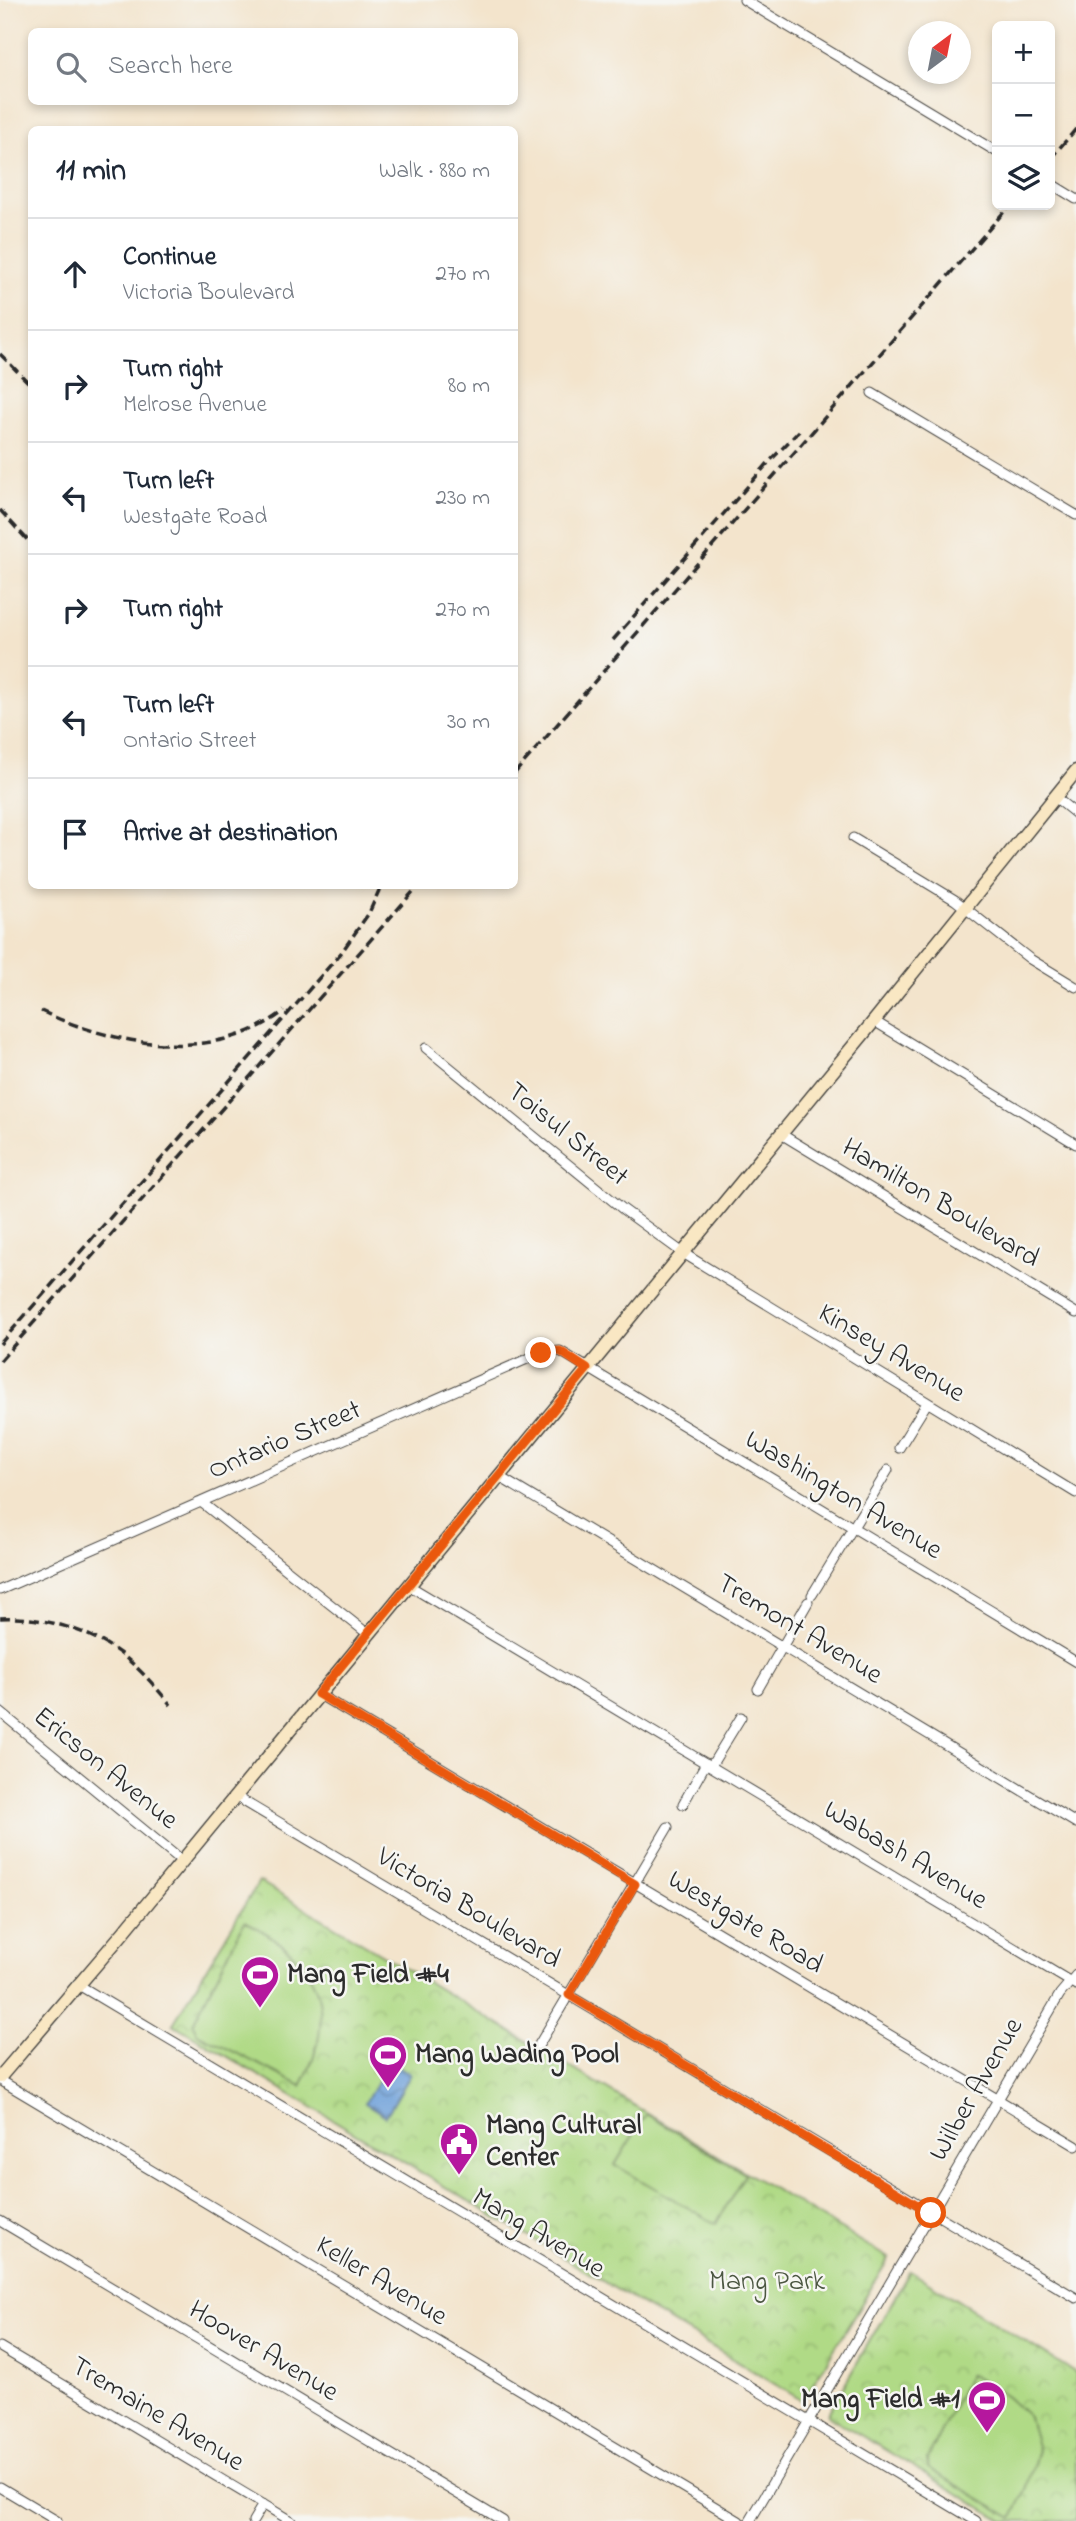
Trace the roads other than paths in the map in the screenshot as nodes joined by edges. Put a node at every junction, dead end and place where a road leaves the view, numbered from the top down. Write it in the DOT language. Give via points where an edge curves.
graph roads {
  1 [pos="744,0"];
  2 [pos="992,149"];
  3 [pos="1055,186"];
  4 [pos="1076,199"];
  5 [pos="872,393"];
  6 [pos="1076,515"];
  7 [pos="1076,771"];
  8 [pos="1055,797"];
  9 [pos="1076,814"];
  10 [pos="853,838"];
  11 [pos="965,908"];
  12 [pos="1076,987"];
  13 [pos="874,1021"];
  14 [pos="426,1048"];
  15 [pos="781,1134"];
  16 [pos="1076,1144"];
  17 [pos="682,1253"];
  18 [pos="1076,1313"];
  19 [pos="587,1369"];
  20 [pos="927,1403"];
  21 [pos="899,1448"];
  22 [pos="888,1470"];
  23 [pos="498,1476"];
  24 [pos="1076,1493"];
  25 [pos="201,1502"];
  26 [pos="854,1528"];
  27 [pos="408,1585"];
  28 [pos="0,1590"];
  29 [pos="368,1634"];
  30 [pos="783,1647"];
  31 [pos="1076,1662"];
  32 [pos="758,1689"];
  33 [pos="318,1694"];
  34 [pos="0,1712"];
  35 [pos="741,1717"];
  36 [pos="709,1765"];
  37 [pos="234,1796"];
  38 [pos="683,1804"];
  39 [pos="1076,1823"];
  40 [pos="668,1827"];
  41 [pos="182,1861"];
  42 [pos="635,1884"];
  43 [pos="1074,1980"];
  44 [pos="77,1984"];
  45 [pos="569,1995"];
  46 [pos="537,2048"];
  47 [pos="0,2079"];
  48 [pos="998,2100"];
  49 [pos="1076,2146"];
  50 [pos="931,2213"];
  51 [pos="0,2221"];
  52 [pos="1076,2298"];
  53 [pos="0,2347"];
  54 [pos="808,2422"];
  55 [pos="0,2487"];
  56 [pos="263,2504"];
  57 [pos="57,2521"];
  58 [pos="253,2521"];
  59 [pos="291,2521"];
  60 [pos="503,2521"];
  61 [pos="739,2521"];
  62 [pos="750,2521"];
  63 [pos="976,2521"];
  1 -- 2 [label="street"];
  3 -- 4 [label="street"];
  5 -- 6 [label="street"];
  7 -- 8 [label="main road"];
  8 -- 9 [label="street"];
  8 -- 11 [label="main road"];
  10 -- 11 [label="street"];
  11 -- 12 [label="street" via="1030,960"];
  11 -- 13 [label="main road"];
  13 -- 15 [label="main road"];
  13 -- 16 [label="street"];
  14 -- 17 [label="street, Toisul Street"];
  15 -- 17 [label="main road"];
  15 -- 18 [label="street, Hamilton Boulevard"];
  17 -- 19 [label="main road"];
  17 -- 20 [label="street, Kinsey Avenue"];
  19 -- 23 [label="main road"];
  19 -- 25 [label="street, Ontario Street" via="560,1351 541,1353"];
  19 -- 26 [label="street, Washington Avenue"];
  20 -- 21 [label="street"];
  20 -- 24 [label="street, Kinsey Avenue"];
  22 -- 26 [label="street"];
  23 -- 27 [label="main road"];
  23 -- 30 [label="street, Tremont Avenue"];
  25 -- 28 [label="street, Ontario Street"];
  25 -- 29 [label="street"];
  26 -- 30 [label="street"];
  26 -- 31 [label="street, Washington Avenue"];
  27 -- 29 [label="main road"];
  27 -- 36 [label="street, Wabash Avenue"];
  29 -- 33 [label="main road"];
  30 -- 32 [label="street"];
  30 -- 39 [label="street, Tremont Avenue"];
  33 -- 37 [label="main road"];
  33 -- 42 [label="street, Westgate Road"];
  34 -- 41 [label="street, Ericson Avenue"];
  35 -- 36 [label="street"];
  36 -- 38 [label="street"];
  36 -- 43 [label="street, Wabash Avenue"];
  37 -- 41 [label="main road"];
  37 -- 45 [label="street, Victoria Boulevard"];
  40 -- 42 [label="street"];
  41 -- 44 [label="main road"];
  42 -- 45 [label="street"];
  42 -- 48 [label="street, Westgate Road"];
  43 -- 48 [label="street, Wilber Avenue" via="1060,1994"];
  44 -- 47 [label="main road"];
  44 -- 54 [label="street, Mang Avenue"];
  45 -- 46 [label="street"];
  45 -- 50 [label="street, Victoria Boulevard"];
  47 -- 61 [label="street, Keller Avenue"];
  48 -- 49 [label="street, Westgate Road"];
  48 -- 50 [label="street, Wilber Avenue"];
  50 -- 52 [label="street, Victoria Boulevard"];
  50 -- 54 [label="street, Wilber Avenue"];
  51 -- 60 [label="street, Hoover Avenue"];
  53 -- 56 [label="street, Tremaine Avenue"];
  54 -- 62 [label="street, Wilber Avenue"];
  54 -- 63 [label="street, Mang Avenue"];
  55 -- 57 [label="street"];
  56 -- 58 [label="street"];
  56 -- 59 [label="street, Tremaine Avenue"];
}
